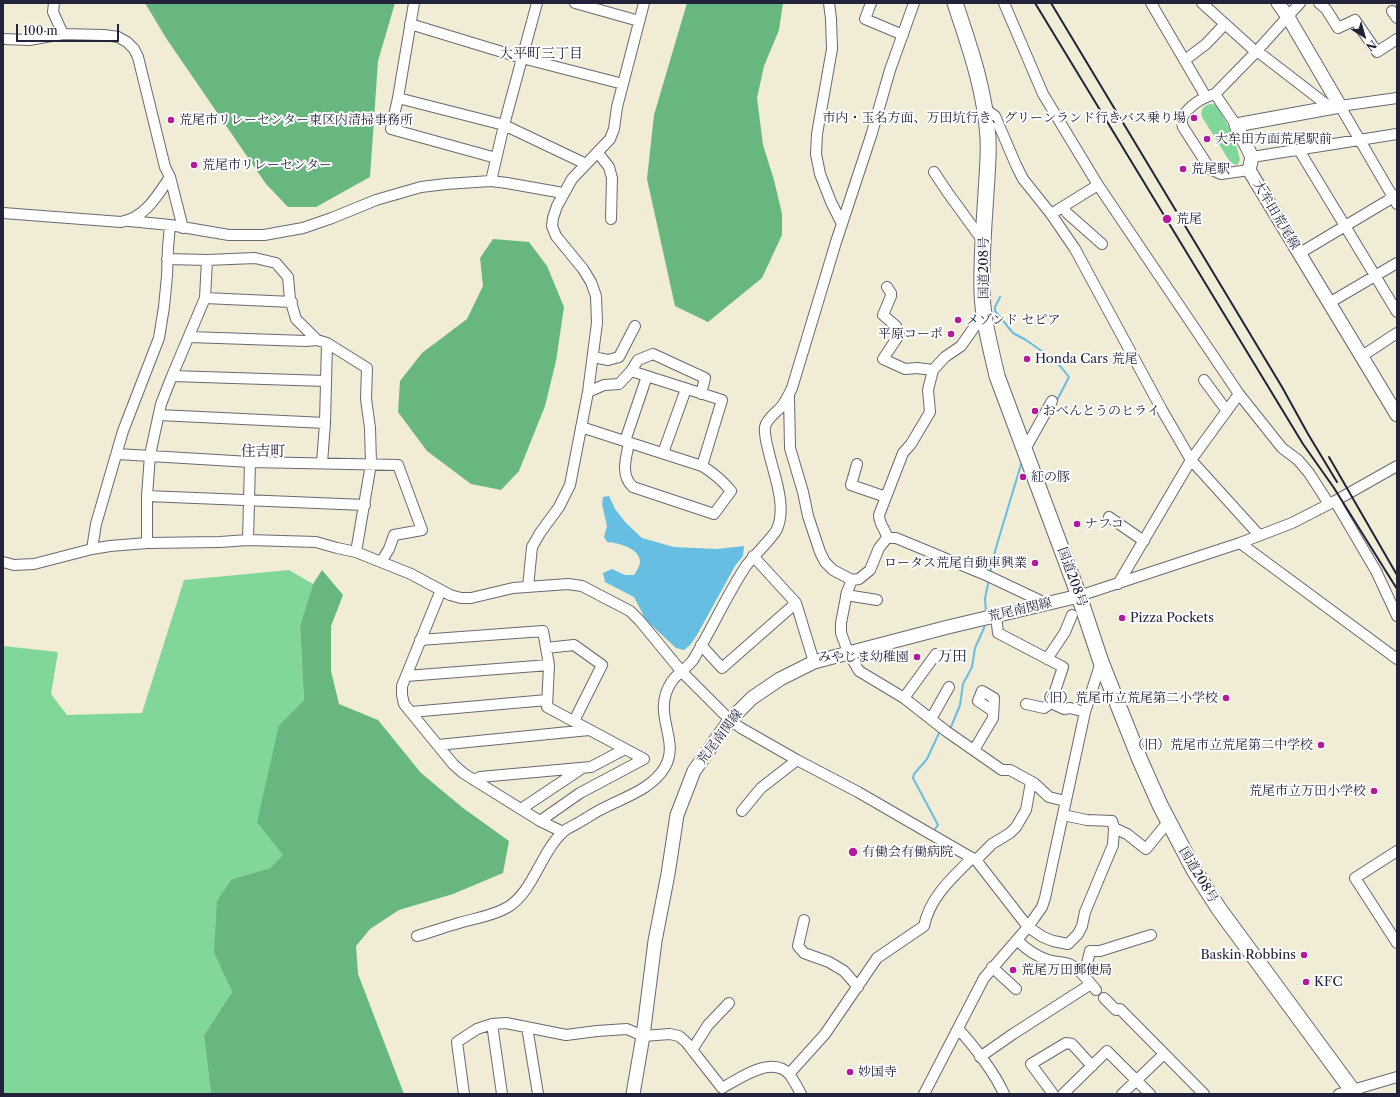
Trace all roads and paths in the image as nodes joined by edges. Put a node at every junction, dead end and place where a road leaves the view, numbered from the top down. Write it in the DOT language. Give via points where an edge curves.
graph roads {
  1 [pos="54,3"];
  2 [pos="414,3"];
  3 [pos="537,3"];
  4 [pos="574,3"];
  5 [pos="644,3"];
  6 [pos="829,3"];
  7 [pos="871,3"];
  8 [pos="914,3"];
  9 [pos="955,3"];
  10 [pos="1004,3"];
  11 [pos="1151,3"];
  12 [pos="1202,3"];
  13 [pos="1278,3"];
  14 [pos="1300,3"];
  15 [pos="1319,3"];
  16 [pos="1288,16"];
  17 [pos="639,21"];
  18 [pos="410,24"];
  19 [pos="1225,24"];
  20 [pos="63,34"];
  21 [pos="903,35"];
  22 [pos="3,39"];
  23 [pos="1397,39"];
  24 [pos="1257,51"];
  25 [pos="522,58"];
  26 [pos="1185,60"];
  27 [pos="623,84"];
  28 [pos="1210,95"];
  29 [pos="398,98"];
  30 [pos="1397,98"];
  31 [pos="1335,107"];
  32 [pos="985,109"];
  33 [pos="504,125"];
  34 [pos="1236,126"];
  35 [pos="1397,134"];
  36 [pos="1359,140"];
  37 [pos="1299,150"];
  38 [pos="598,153"];
  39 [pos="1252,157"];
  40 [pos="496,158"];
  41 [pos="586,164"];
  42 [pos="1249,170"];
  43 [pos="934,172"];
  44 [pos="170,177"];
  45 [pos="491,181"];
  46 [pos="1098,185"];
  47 [pos="563,193"];
  48 [pos="1396,199"];
  49 [pos="1063,207"];
  50 [pos="3,213"];
  51 [pos="1051,214"];
  52 [pos="611,220"];
  53 [pos="129,221"];
  54 [pos="842,224"];
  55 [pos="170,225"];
  56 [pos="1345,227"];
  57 [pos="183,228"];
  58 [pos="983,240"];
  59 [pos="1102,244"];
  60 [pos="1300,253"];
  61 [pos="167,259"];
  62 [pos="207,260"];
  63 [pos="1397,263"];
  64 [pos="1375,276"];
  65 [pos="887,287"];
  66 [pos="205,298"];
  67 [pos="292,302"];
  68 [pos="1329,302"];
  69 [pos="1397,312"];
  70 [pos="985,318"];
  71 [pos="634,326"];
  72 [pos="1397,333"];
  73 [pos="189,337"];
  74 [pos="317,340"];
  75 [pos="327,343"];
  76 [pos="1362,356"];
  77 [pos="592,357"];
  78 [pos="933,370"];
  79 [pos="631,371"];
  80 [pos="172,376"];
  81 [pos="646,376"];
  82 [pos="1204,380"];
  83 [pos="326,381"];
  84 [pos="686,389"];
  85 [pos="588,392"];
  86 [pos="701,394"];
  87 [pos="1239,394"];
  88 [pos="789,396"];
  89 [pos="1393,399"];
  90 [pos="1052,401"];
  91 [pos="1227,411"];
  92 [pos="1397,414"];
  93 [pos="159,415"];
  94 [pos="325,423"];
  95 [pos="582,427"];
  96 [pos="627,442"];
  97 [pos="1023,448"];
  98 [pos="117,454"];
  99 [pos="663,454"];
  100 [pos="150,455"];
  101 [pos="1191,460"];
  102 [pos="250,462"];
  103 [pos="322,463"];
  104 [pos="371,464"];
  105 [pos="857,464"];
  106 [pos="702,466"];
  107 [pos="1397,466"];
  108 [pos="147,496"];
  109 [pos="886,496"];
  110 [pos="249,500"];
  111 [pos="1332,503"];
  112 [pos="365,505"];
  113 [pos="1109,517"];
  114 [pos="1259,535"];
  115 [pos="887,538"];
  116 [pos="248,540"];
  117 [pos="1144,541"];
  118 [pos="147,542"];
  119 [pos="1240,542"];
  120 [pos="92,549"];
  121 [pos="356,552"];
  122 [pos="753,556"];
  123 [pos="3,562"];
  124 [pos="381,562"];
  125 [pos="852,580"];
  126 [pos="1118,584"];
  127 [pos="528,587"];
  128 [pos="441,590"];
  129 [pos="846,595"];
  130 [pos="1079,596"];
  131 [pos="877,600"];
  132 [pos="796,603"];
  133 [pos="1041,605"];
  134 [pos="1072,615"];
  135 [pos="996,616"];
  136 [pos="1397,616"];
  137 [pos="420,640"];
  138 [pos="701,645"];
  139 [pos="546,648"];
  140 [pos="848,652"];
  141 [pos="936,654"];
  142 [pos="1047,659"];
  143 [pos="1397,659"];
  144 [pos="814,662"];
  145 [pos="1101,662"];
  146 [pos="549,665"];
  147 [pos="682,672"];
  148 [pos="406,676"];
  149 [pos="949,687"];
  150 [pos="904,698"];
  151 [pos="547,700"];
  152 [pos="1051,703"];
  153 [pos="1026,704"];
  154 [pos="993,711"];
  155 [pos="411,712"];
  156 [pos="1085,712"];
  157 [pos="931,719"];
  158 [pos="730,720"];
  159 [pos="574,721"];
  160 [pos="590,730"];
  161 [pos="438,745"];
  162 [pos="625,749"];
  163 [pos="974,750"];
  164 [pos="797,760"];
  165 [pos="583,768"];
  166 [pos="474,780"];
  167 [pos="1031,782"];
  168 [pos="1065,801"];
  169 [pos="521,809"];
  170 [pos="742,811"];
  171 [pos="1063,815"];
  172 [pos="540,821"];
  173 [pos="1168,822"];
  174 [pos="1114,828"];
  175 [pos="563,832"];
  176 [pos="1397,851"];
  177 [pos="974,859"];
  178 [pos="804,920"];
  179 [pos="1028,928"];
  180 [pos="1151,935"];
  181 [pos="417,936"];
  182 [pos="1017,940"];
  183 [pos="1397,943"];
  184 [pos="992,967"];
  185 [pos="1084,976"];
  186 [pos="858,987"];
  187 [pos="1016,989"];
  188 [pos="1104,998"];
  189 [pos="729,1003"];
  190 [pos="492,1024"];
  191 [pos="527,1027"];
  192 [pos="958,1029"];
  193 [pos="643,1036"];
  194 [pos="692,1050"];
  195 [pos="1164,1054"];
  196 [pos="980,1057"];
  197 [pos="1092,1066"];
  198 [pos="789,1074"];
  199 [pos="1397,1077"];
  200 [pos="1136,1080"];
  201 [pos="1349,1093"];
  202 [pos="464,1094"];
  203 [pos="502,1094"];
  204 [pos="538,1094"];
  205 [pos="633,1094"];
  206 [pos="801,1094"];
  207 [pos="924,1094"];
  208 [pos="1004,1094"];
  209 [pos="1053,1094"];
  210 [pos="1064,1094"];
  211 [pos="1122,1094"];
  212 [pos="1150,1094"];
  213 [pos="1204,1094"];
  1 -- 20 [label="street" via="53,12"];
  2 -- 18 [label="street"];
  3 -- 25 [label="street"];
  4 -- 17 [label="street"];
  5 -- 17 [label="street"];
  6 -- 54 [label="street" via="832,49 817,134 816,154 820,174"];
  7 -- 21 [label="street" via="866,19"];
  8 -- 21 [label="street"];
  9 -- 32 [label="highway, 国道208号" via="976,65"];
  10 -- 46 [label="street" via="1043,94"];
  11 -- 26 [label="street"];
  12 -- 19 [label="street"];
  13 -- 16 [label="main road"];
  14 -- 16 [label="street"];
  15 -- 23 [label="street" via="1338,28 1355,20 1377,52"];
  16 -- 24 [label="street"];
  16 -- 31 [label="main road"];
  17 -- 27 [label="street"];
  18 -- 25 [label="street"];
  18 -- 29 [label="street"];
  19 -- 24 [label="street"];
  19 -- 26 [label="street" via="1206,44"];
  20 -- 22 [label="street" via="29,40"];
  20 -- 44 [label="street" via="104,34 118,37 134,49 165,167"];
  21 -- 54 [label="street"];
  24 -- 28 [label="street"];
  24 -- 31 [label="street"];
  25 -- 27 [label="street"];
  25 -- 33 [label="street"];
  26 -- 28 [label="street"];
  27 -- 38 [label="street" via="614,129 610,139"];
  28 -- 34 [label="street"];
  28 -- 42 [label="street" via="1187,109 1181,119 1182,127 1210,169 1221,174"];
  29 -- 33 [label="street"];
  29 -- 40 [label="street" via="391,130"];
  30 -- 31 [label="street"];
  31 -- 34 [label="main road"];
  31 -- 36 [label="street"];
  32 -- 51 [label="street" via="995,116 1023,179"];
  32 -- 58 [label="highway, 国道208号" via="988,139"];
  33 -- 40 [label="street"];
  33 -- 41 [label="street"];
  34 -- 39 [label="main road"];
  35 -- 36 [label="street"];
  36 -- 37 [label="street"];
  36 -- 48 [label="street"];
  37 -- 39 [label="street"];
  37 -- 56 [label="street"];
  38 -- 41 [label="street"];
  38 -- 52 [label="street" via="609,167 612,178"];
  39 -- 42 [label="main road, 大牟田荒尾線"];
  40 -- 45 [label="street"];
  41 -- 47 [label="street"];
  42 -- 60 [label="main road, 大牟田荒尾線"];
  43 -- 58 [label="street"];
  44 -- 53 [label="street" via="144,212"];
  44 -- 57 [label="street"];
  45 -- 47 [label="street"];
  45 -- 57 [label="street" via="421,187 376,200 303,228 281,233 228,235"];
  46 -- 49 [label="street"];
  46 -- 87 [label="street"];
  47 -- 77 [label="street" via="552,218 552,226 556,236 583,269 596,296 597,323"];
  48 -- 56 [label="street"];
  49 -- 51 [label="street"];
  49 -- 59 [label="street"];
  50 -- 53 [label="street"];
  51 -- 101 [label="street" via="1075,249"];
  53 -- 55 [label="street"];
  54 -- 88 [label="street"];
  55 -- 57 [label="street"];
  55 -- 61 [label="street"];
  56 -- 60 [label="street"];
  56 -- 64 [label="street"];
  58 -- 70 [label="highway, 国道208号" via="982,293"];
  60 -- 68 [label="main road, 大牟田荒尾線"];
  61 -- 62 [label="street"];
  61 -- 98 [label="street" via="159,338 123,431"];
  62 -- 66 [label="street"];
  62 -- 67 [label="street" via="255,258 276,263 288,277"];
  63 -- 64 [label="street"];
  64 -- 68 [label="street"];
  64 -- 69 [label="street"];
  65 -- 78 [label="street" via="891,296 883,315 896,326 893,330 899,335 883,359 905,369"];
  66 -- 67 [label="street"];
  66 -- 73 [label="street"];
  67 -- 74 [label="street" via="296,318"];
  68 -- 76 [label="main road, 大牟田荒尾線"];
  70 -- 78 [label="street" via="980,319 961,346 945,357"];
  70 -- 97 [label="highway, 国道208号" via="997,376"];
  71 -- 77 [label="street" via="619,357 608,360"];
  72 -- 76 [label="street"];
  73 -- 74 [label="street"];
  73 -- 80 [label="street"];
  74 -- 75 [label="street"];
  75 -- 83 [label="street"];
  75 -- 104 [label="street" via="367,368 366,399"];
  76 -- 89 [label="main road, 大牟田荒尾線"];
  77 -- 85 [label="street"];
  78 -- 109 [label="street" via="928,390 930,412 903,454"];
  79 -- 81 [label="street"];
  79 -- 85 [label="street" via="620,384 604,385"];
  79 -- 86 [label="street" via="638,360 653,354 705,378"];
  80 -- 83 [label="street"];
  80 -- 93 [label="street"];
  81 -- 84 [label="street"];
  81 -- 96 [label="street"];
  82 -- 91 [label="street"];
  83 -- 94 [label="street"];
  84 -- 86 [label="street"];
  84 -- 99 [label="street"];
  85 -- 95 [label="street"];
  86 -- 106 [label="street" via="722,400"];
  87 -- 91 [label="street"];
  87 -- 111 [label="street" via="1282,448 1298,460"];
  88 -- 122 [label="street" via="765,426 781,504 780,516 776,530"];
  88 -- 125 [label="street" via="790,448 816,540 825,562 833,570"];
  89 -- 92 [label="main road, 大牟田荒尾線"];
  90 -- 97 [label="street" via="1028,444"];
  91 -- 101 [label="street"];
  93 -- 94 [label="street"];
  93 -- 100 [label="street"];
  94 -- 103 [label="street"];
  95 -- 96 [label="street"];
  95 -- 127 [label="street" via="570,485 559,507 532,547"];
  96 -- 99 [label="street"];
  96 -- 106 [label="street" via="626,478 633,487 714,514 731,491 713,472"];
  97 -- 130 [label="highway, 国道208号"];
  98 -- 100 [label="street"];
  98 -- 120 [label="street" via="96,524"];
  99 -- 106 [label="street"];
  100 -- 102 [label="street"];
  100 -- 108 [label="street"];
  101 -- 114 [label="street"];
  101 -- 117 [label="street"];
  102 -- 103 [label="street"];
  102 -- 110 [label="street"];
  103 -- 104 [label="street"];
  104 -- 112 [label="street"];
  104 -- 124 [label="street" via="398,465 422,530 394,535"];
  105 -- 109 [label="street" via="851,485"];
  107 -- 111 [label="street"];
  108 -- 110 [label="street"];
  108 -- 118 [label="street"];
  109 -- 115 [label="street" via="879,521"];
  110 -- 112 [label="street"];
  110 -- 116 [label="street"];
  111 -- 114 [label="street" via="1292,523"];
  111 -- 136 [label="street" via="1376,571"];
  112 -- 121 [label="street"];
  113 -- 117 [label="street"];
  114 -- 119 [label="street"];
  115 -- 125 [label="street" via="879,548 870,570 859,579"];
  115 -- 133 [label="street" via="896,538 988,576 1041,601"];
  116 -- 118 [label="street"];
  116 -- 121 [label="street" via="316,542"];
  117 -- 126 [label="street"];
  118 -- 120 [label="street"];
  119 -- 126 [label="street"];
  119 -- 143 [label="street"];
  120 -- 123 [label="street" via="34,564 14,566"];
  121 -- 124 [label="street"];
  122 -- 132 [label="street"];
  122 -- 138 [label="street"];
  124 -- 128 [label="street"];
  125 -- 129 [label="street"];
  126 -- 130 [label="street"];
  127 -- 128 [label="street" via="471,598 461,598"];
  127 -- 147 [label="street" via="568,584 582,586 623,607 640,620"];
  128 -- 137 [label="street"];
  129 -- 131 [label="street"];
  129 -- 140 [label="street" via="841,633"];
  130 -- 133 [label="main road, 荒尾南関線"];
  130 -- 145 [label="highway, 国道208号"];
  132 -- 138 [label="street" via="722,668"];
  132 -- 144 [label="street"];
  133 -- 135 [label="main road, 荒尾南関線"];
  134 -- 142 [label="street" via="1065,632"];
  135 -- 140 [label="main road, 荒尾南関線"];
  135 -- 142 [label="street" via="998,632"];
  137 -- 139 [label="street" via="543,631"];
  137 -- 148 [label="street"];
  138 -- 147 [label="street"];
  139 -- 146 [label="street"];
  139 -- 159 [label="street" via="574,645 602,665"];
  140 -- 144 [label="main road, 荒尾南関線"];
  140 -- 150 [label="street" via="859,671"];
  141 -- 150 [label="street"];
  142 -- 152 [label="street" via="1063,667"];
  144 -- 158 [label="main road, 荒尾南関線" via="757,694"];
  145 -- 156 [label="street"];
  145 -- 173 [label="highway, 国道208号"];
  146 -- 148 [label="street"];
  146 -- 151 [label="street"];
  147 -- 158 [label="street"];
  147 -- 175 [label="street" via="673,680 666,693 663,707 670,746 668,760 663,769 654,780 633,795 604,808"];
  148 -- 155 [label="street" via="402,695 404,704"];
  149 -- 157 [label="street"];
  150 -- 157 [label="street"];
  151 -- 155 [label="street"];
  151 -- 159 [label="street" via="547,707"];
  152 -- 153 [label="street" via="1044,708"];
  152 -- 156 [label="street" via="1064,709"];
  154 -- 163 [label="street" via="993,718"];
  155 -- 161 [label="street"];
  156 -- 168 [label="street"];
  157 -- 163 [label="street"];
  158 -- 164 [label="street"];
  158 -- 193 [label="main road, 荒尾南関線" via="694,771 677,815 655,942"];
  159 -- 160 [label="street"];
  160 -- 161 [label="street"];
  160 -- 162 [label="street"];
  161 -- 166 [label="street" via="453,764"];
  162 -- 165 [label="street" via="591,767"];
  162 -- 172 [label="street" via="644,759 580,793"];
  163 -- 167 [label="street" via="1002,770 1010,770"];
  164 -- 170 [label="street" via="761,788"];
  164 -- 177 [label="street"];
  165 -- 166 [label="street" via="480,777"];
  165 -- 169 [label="street"];
  166 -- 169 [label="street"];
  167 -- 168 [label="street" via="1050,797"];
  167 -- 177 [label="street" via="1026,810 1016,828"];
  168 -- 171 [label="street"];
  169 -- 172 [label="street"];
  171 -- 174 [label="street" via="1087,820 1112,821"];
  171 -- 179 [label="street" via="1045,898"];
  172 -- 175 [label="street"];
  173 -- 174 [label="street" via="1146,849 1127,834"];
  173 -- 201 [label="highway, 国道208号" via="1219,909"];
  174 -- 179 [label="street" via="1113,845 1078,934 1068,944 1052,942"];
  175 -- 181 [label="street" via="544,855 520,897 510,906 491,915"];
  176 -- 183 [label="street" via="1355,878"];
  177 -- 179 [label="street"];
  177 -- 186 [label="street" via="945,885 926,915 924,926 877,958"];
  178 -- 186 [label="street" via="798,946 804,953 829,962 844,971"];
  179 -- 182 [label="street"];
  180 -- 185 [label="street" via="1100,951 1090,951"];
  182 -- 184 [label="street"];
  182 -- 185 [label="street" via="1038,956 1070,965"];
  184 -- 187 [label="street"];
  184 -- 192 [label="street"];
  185 -- 196 [label="street" via="1094,987 1013,1034"];
  186 -- 198 [label="street" via="825,1034"];
  188 -- 195 [label="street" via="1116,1010 1120,1009"];
  189 -- 194 [label="street" via="708,1025"];
  190 -- 191 [label="street" via="506,1023"];
  190 -- 202 [label="street" via="477,1029 457,1042"];
  190 -- 203 [label="street"];
  191 -- 193 [label="street" via="566,1035 627,1029"];
  191 -- 204 [label="street"];
  192 -- 196 [label="street"];
  192 -- 207 [label="street"];
  193 -- 194 [label="street" via="679,1036"];
  193 -- 205 [label="main road, 荒尾南関線"];
  194 -- 198 [label="street" via="722,1088 754,1070 767,1067 780,1068"];
  195 -- 200 [label="street"];
  195 -- 213 [label="street"];
  196 -- 208 [label="street"];
  197 -- 200 [label="street" via="1107,1051"];
  197 -- 209 [label="street" via="1072,1044 1066,1043 1031,1064"];
  197 -- 210 [label="street"];
  198 -- 206 [label="street"];
  199 -- 201 [label="street"];
  200 -- 211 [label="street"];
  200 -- 212 [label="street"];
}
